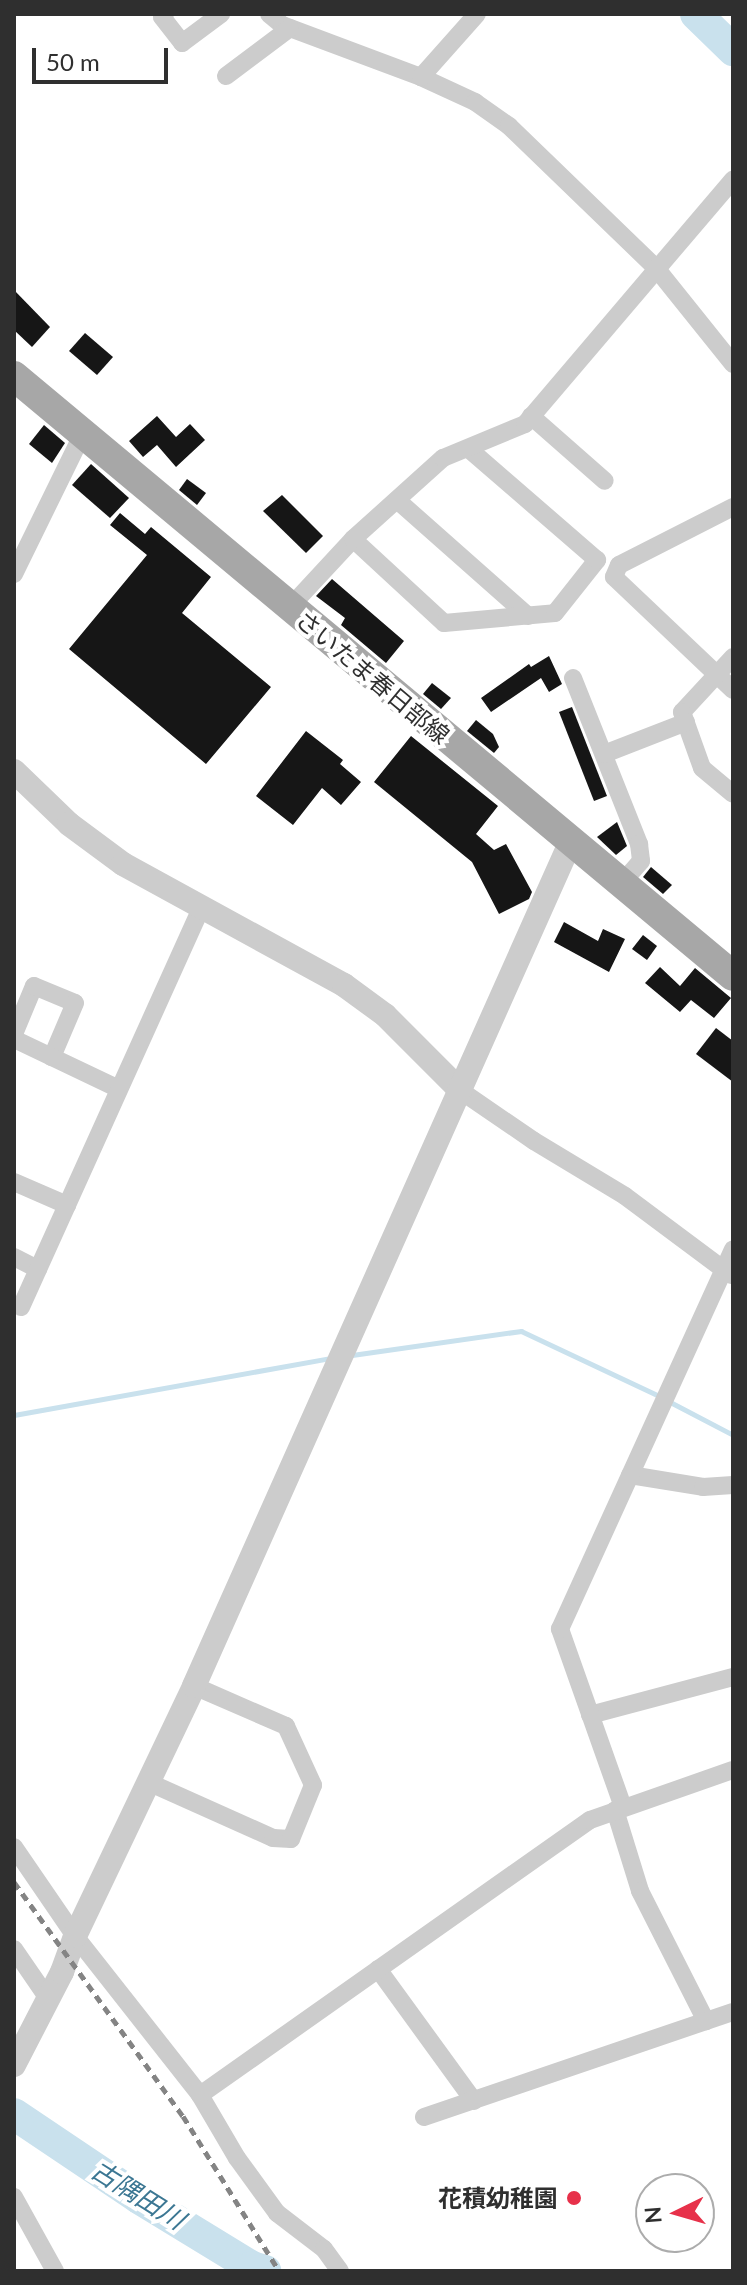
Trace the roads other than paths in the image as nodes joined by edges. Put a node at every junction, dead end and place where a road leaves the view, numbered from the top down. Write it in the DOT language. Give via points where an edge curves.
graph roads {
  1 [pos="165,14"];
  2 [pos="221,14"];
  3 [pos="269,14"];
  4 [pos="477,14"];
  5 [pos="290,28"];
  6 [pos="226,76"];
  7 [pos="421,77"];
  8 [pos="733,180"];
  9 [pos="656,268"];
  10 [pos="733,364"];
  11 [pos="14,376"];
  12 [pos="531,416"];
  13 [pos="83,433"];
  14 [pos="469,449"];
  15 [pos="605,481"];
  16 [pos="397,500"];
  17 [pos="733,507"];
  18 [pos="353,539"];
  19 [pos="14,574"];
  20 [pos="290,607"];
  21 [pos="528,616"];
  22 [pos="733,657"];
  23 [pos="717,676"];
  24 [pos="573,678"];
  25 [pos="733,690"];
  26 [pos="686,722"];
  27 [pos="604,754"];
  28 [pos="14,771"];
  29 [pos="733,794"];
  30 [pos="570,843"];
  31 [pos="621,884"];
  32 [pos="201,908"];
  33 [pos="733,976"];
  34 [pos="14,1036"];
  35 [pos="52,1057"];
  36 [pos="119,1089"];
  37 [pos="461,1091"];
  38 [pos="14,1182"];
  39 [pos="67,1205"];
  40 [pos="733,1250"];
  41 [pos="14,1257"];
  42 [pos="38,1269"];
  43 [pos="729,1273"];
  44 [pos="21,1307"];
  45 [pos="630,1475"];
  46 [pos="733,1485"];
  47 [pos="733,1677"];
  48 [pos="194,1686"];
  49 [pos="590,1715"];
  50 [pos="733,1770"];
  51 [pos="148,1782"];
  52 [pos="619,1808"];
  53 [pos="14,1847"];
  54 [pos="75,1936"];
  55 [pos="14,1949"];
  56 [pos="378,1969"];
  57 [pos="49,2000"];
  58 [pos="733,2012"];
  59 [pos="706,2021"];
  60 [pos="14,2065"];
  61 [pos="200,2095"];
  62 [pos="474,2101"];
  63 [pos="424,2117"];
  64 [pos="14,2197"];
  65 [pos="55,2271"];
  66 [pos="340,2271"];
  1 -- 2 [label="street" via="162,17 182,43"];
  3 -- 5 [label="street"];
  4 -- 7 [label="street"];
  5 -- 6 [label="street"];
  5 -- 7 [label="street"];
  7 -- 9 [label="street" via="475,102 509,126"];
  8 -- 9 [label="street"];
  9 -- 10 [label="street"];
  9 -- 12 [label="street"];
  11 -- 13 [label="main road, さいたま春日部線"];
  12 -- 14 [label="street" via="525,424"];
  12 -- 15 [label="street"];
  13 -- 19 [label="street"];
  13 -- 20 [label="main road, さいたま春日部線"];
  14 -- 16 [label="street" via="443,458"];
  14 -- 21 [label="street" via="597,560 555,613"];
  16 -- 18 [label="street"];
  16 -- 21 [label="street"];
  17 -- 23 [label="street" via="619,565 614,577"];
  18 -- 20 [label="street"];
  18 -- 21 [label="street" via="444,623"];
  20 -- 30 [label="main road, さいたま春日部線"];
  22 -- 23 [label="street"];
  23 -- 25 [label="street"];
  23 -- 26 [label="street" via="682,712"];
  24 -- 27 [label="street"];
  26 -- 27 [label="street"];
  26 -- 29 [label="street" via="702,768"];
  27 -- 31 [label="street" via="639,844 641,861"];
  28 -- 32 [label="street" via="100,849"];
  30 -- 31 [label="main road, さいたま春日部線"];
  30 -- 37 [label="street"];
  31 -- 33 [label="main road, さいたま春日部線"];
  32 -- 36 [label="street"];
  32 -- 37 [label="street" via="344,985 385,1015"];
  34 -- 35 [label="street"];
  34 -- 35 [label="street" via="34,986 75,1003"];
  35 -- 36 [label="street"];
  36 -- 39 [label="street"];
  37 -- 43 [label="street" via="625,1196"];
  37 -- 48 [label="street"];
  38 -- 39 [label="street"];
  39 -- 42 [label="street"];
  40 -- 43 [label="street"];
  41 -- 42 [label="street"];
  42 -- 44 [label="street"];
  43 -- 45 [label="street"];
  45 -- 46 [label="street" via="703,1487"];
  45 -- 49 [label="street" via="560,1629"];
  47 -- 49 [label="street"];
  48 -- 51 [label="street"];
  48 -- 51 [label="street" via="286,1726 313,1785 291,1839 273,1838"];
  49 -- 52 [label="street"];
  50 -- 52 [label="street"];
  51 -- 54 [label="street"];
  52 -- 56 [label="street" via="590,1820"];
  52 -- 59 [label="street" via="640,1891"];
  53 -- 54 [label="street"];
  54 -- 57 [label="street"];
  54 -- 61 [label="street"];
  55 -- 57 [label="street"];
  56 -- 61 [label="street"];
  56 -- 62 [label="street"];
  57 -- 60 [label="street"];
  58 -- 59 [label="street"];
  59 -- 62 [label="street"];
  61 -- 66 [label="street" via="277,2213 324,2249"];
  62 -- 63 [label="street"];
  64 -- 65 [label="street"];
}
